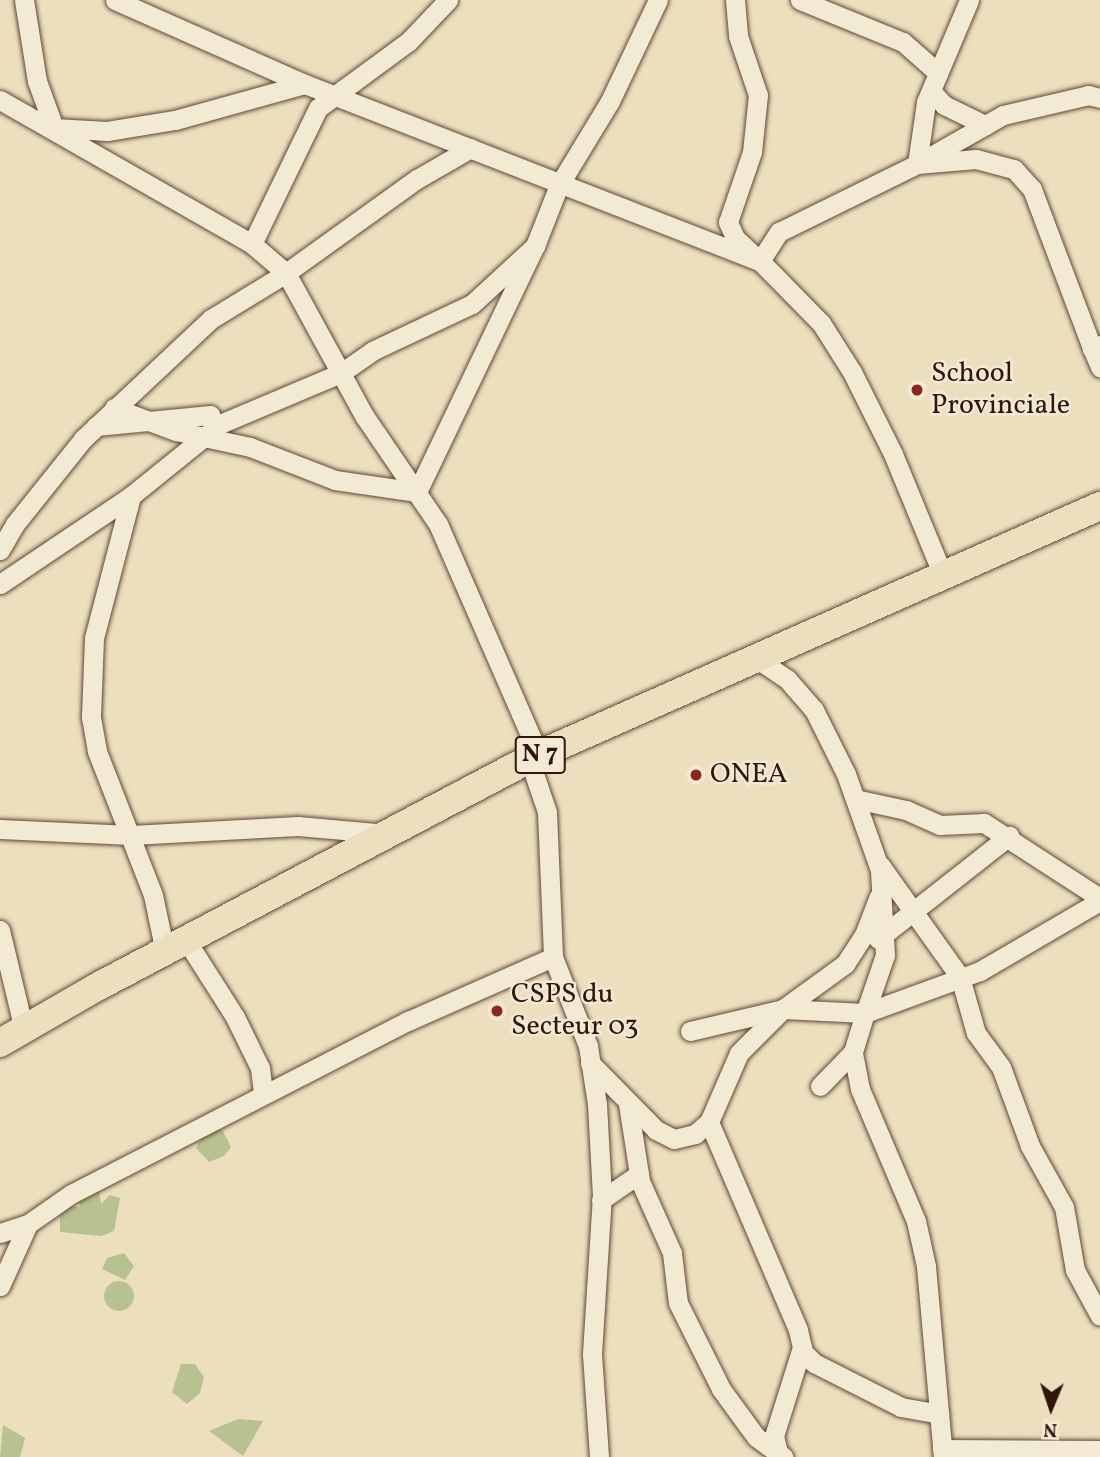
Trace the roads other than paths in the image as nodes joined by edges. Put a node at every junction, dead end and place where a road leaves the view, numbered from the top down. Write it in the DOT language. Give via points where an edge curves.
graph roads {
  1 [pos="24,0"];
  2 [pos="115,0"];
  3 [pos="448,0"];
  4 [pos="658,0"];
  5 [pos="735,0"];
  6 [pos="800,0"];
  7 [pos="969,0"];
  8 [pos="934,82"];
  9 [pos="305,84"];
  10 [pos="335,93"];
  11 [pos="1100,97"];
  12 [pos="0,100"];
  13 [pos="985,125"];
  14 [pos="54,128"];
  15 [pos="471,148"];
  16 [pos="917,164"];
  17 [pos="559,185"];
  18 [pos="252,244"];
  19 [pos="535,246"];
  20 [pos="760,261"];
  21 [pos="286,273"];
  22 [pos="1096,346"];
  23 [pos="1100,367"];
  24 [pos="341,373"];
  25 [pos="114,408"];
  26 [pos="210,415"];
  27 [pos="149,421"];
  28 [pos="96,426"];
  29 [pos="201,438"];
  30 [pos="417,492"];
  31 [pos="131,496"];
  32 [pos="1100,506"];
  33 [pos="0,550"];
  34 [pos="942,573"];
  35 [pos="0,584"];
  36 [pos="754,657"];
  37 [pos="534,757"];
  38 [pos="855,799"];
  39 [pos="0,829"];
  40 [pos="387,834"];
  41 [pos="131,835"];
  42 [pos="1009,836"];
  43 [pos="877,861"];
  44 [pos="881,890"];
  45 [pos="1100,900"];
  46 [pos="914,909"];
  47 [pos="0,930"];
  48 [pos="884,934"];
  49 [pos="175,946"];
  50 [pos="944,955"];
  51 [pos="553,957"];
  52 [pos="845,964"];
  53 [pos="960,977"];
  54 [pos="938,984"];
  55 [pos="783,1009"];
  56 [pos="865,1013"];
  57 [pos="690,1031"];
  58 [pos="12,1037"];
  59 [pos="853,1052"];
  60 [pos="590,1063"];
  61 [pos="820,1086"];
  62 [pos="263,1094"];
  63 [pos="627,1103"];
  64 [pos="709,1122"];
  65 [pos="639,1174"];
  66 [pos="601,1200"];
  67 [pos="28,1224"];
  68 [pos="0,1233"];
  69 [pos="0,1286"];
  70 [pos="1100,1316"];
  71 [pos="802,1347"];
  72 [pos="939,1415"];
  73 [pos="1096,1452"];
  74 [pos="942,1453"];
  75 [pos="781,1454"];
  76 [pos="599,1457"];
  1 -- 14 [label="street" via="37,81"];
  2 -- 9 [label="street"];
  3 -- 10 [label="street" via="408,42"];
  4 -- 17 [label="street" via="610,101"];
  5 -- 20 [label="street" via="738,36 758,95 752,152 729,222 736,238"];
  6 -- 8 [label="street" via="903,42"];
  7 -- 8 [label="street"];
  8 -- 13 [label="street" via="944,105"];
  8 -- 16 [label="street"];
  9 -- 10 [label="street"];
  9 -- 14 [label="street" via="175,120 107,131"];
  10 -- 15 [label="street"];
  10 -- 18 [label="street" via="318,108"];
  11 -- 13 [label="street" via="1088,95 1003,115"];
  12 -- 14 [label="street"];
  13 -- 16 [label="street"];
  14 -- 18 [label="street"];
  15 -- 17 [label="street"];
  15 -- 21 [label="street" via="417,179"];
  16 -- 20 [label="street" via="779,232"];
  16 -- 22 [label="street" via="976,159 1014,169 1032,189"];
  17 -- 19 [label="street"];
  17 -- 20 [label="street"];
  18 -- 21 [label="street"];
  19 -- 24 [label="street" via="472,304 372,351"];
  19 -- 30 [label="street"];
  20 -- 34 [label="street" via="821,323 852,372 893,454"];
  21 -- 24 [label="street"];
  21 -- 25 [label="street" via="211,319"];
  22 -- 23 [label="street"];
  24 -- 29 [label="street" via="220,424"];
  24 -- 30 [label="street"];
  25 -- 27 [label="street"];
  25 -- 28 [label="street"];
  26 -- 27 [label="street"];
  27 -- 28 [label="street"];
  27 -- 29 [label="street"];
  28 -- 33 [label="street" via="15,524"];
  29 -- 30 [label="street" via="250,447 335,480"];
  29 -- 31 [label="street"];
  30 -- 37 [label="street" via="438,524"];
  31 -- 35 [label="street"];
  31 -- 41 [label="street" via="93,638 91,716 97,751"];
  32 -- 34 [label="highway, N 7"];
  34 -- 36 [label="highway, N 7"];
  36 -- 37 [label="highway, N 7"];
  36 -- 38 [label="street" via="787,679 814,710"];
  37 -- 40 [label="highway, N 7"];
  37 -- 51 [label="street" via="547,812"];
  38 -- 42 [label="street" via="895,807 940,824 984,823"];
  38 -- 43 [label="street"];
  39 -- 41 [label="street"];
  40 -- 41 [label="street" via="298,826"];
  40 -- 49 [label="highway, N 7"];
  41 -- 49 [label="street"];
  42 -- 45 [label="street"];
  42 -- 46 [label="street"];
  43 -- 44 [label="street"];
  43 -- 46 [label="street"];
  44 -- 48 [label="street"];
  44 -- 52 [label="street" via="864,935"];
  45 -- 53 [label="street" via="1038,940"];
  46 -- 48 [label="street"];
  46 -- 50 [label="street"];
  47 -- 58 [label="street"];
  48 -- 52 [label="street"];
  48 -- 56 [label="street" via="885,956"];
  49 -- 58 [label="highway, N 7"];
  49 -- 62 [label="street" via="235,1017 260,1068"];
  50 -- 53 [label="street"];
  50 -- 54 [label="street"];
  51 -- 60 [label="street"];
  51 -- 62 [label="street" via="482,985"];
  52 -- 55 [label="street"];
  53 -- 54 [label="street"];
  53 -- 70 [label="street" via="976,1033 1001,1067 1030,1146 1064,1207 1075,1270"];
  54 -- 56 [label="street"];
  55 -- 56 [label="street"];
  55 -- 57 [label="street"];
  55 -- 64 [label="street" via="739,1053"];
  56 -- 59 [label="street"];
  59 -- 61 [label="street"];
  59 -- 72 [label="street" via="860,1089 916,1221 934,1325"];
  60 -- 63 [label="street"];
  60 -- 66 [label="street"];
  62 -- 67 [label="street" via="71,1194"];
  63 -- 64 [label="street" via="656,1130 674,1139 695,1134"];
  63 -- 65 [label="street"];
  64 -- 71 [label="street"];
  65 -- 66 [label="street"];
  65 -- 75 [label="street" via="672,1253 678,1303 697,1342 721,1389 756,1437"];
  66 -- 76 [label="street" via="592,1354"];
  67 -- 68 [label="street"];
  67 -- 69 [label="street"];
  71 -- 72 [label="street" via="814,1363 857,1386 901,1407"];
  71 -- 75 [label="street" via="777,1423"];
  72 -- 74 [label="street"];
  73 -- 74 [label="street"];
}
